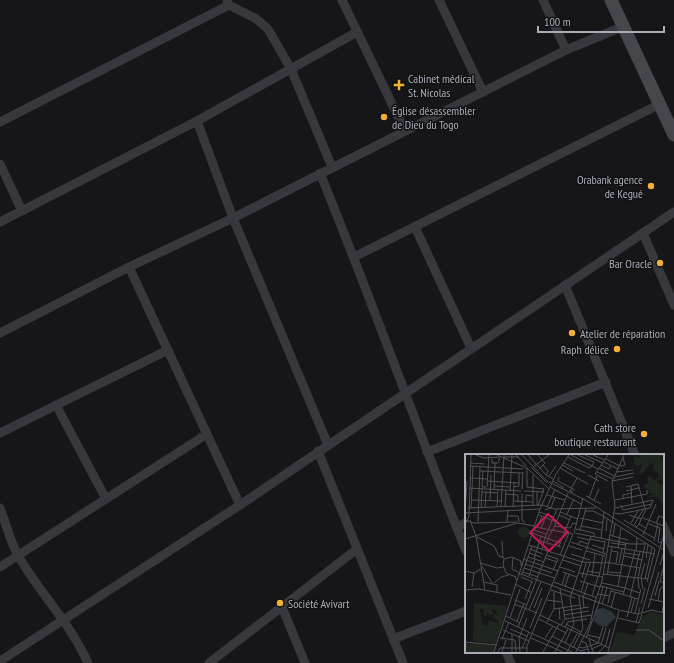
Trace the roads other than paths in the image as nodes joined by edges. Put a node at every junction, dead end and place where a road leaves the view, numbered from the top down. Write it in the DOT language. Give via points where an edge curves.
graph roads {
  1 [pos="342,0"];
  2 [pos="439,0"];
  3 [pos="543,0"];
  4 [pos="611,0"];
  5 [pos="619,0"];
  6 [pos="228,2"];
  7 [pos="622,27"];
  8 [pos="357,32"];
  9 [pos="566,50"];
  10 [pos="291,69"];
  11 [pos="483,92"];
  12 [pos="660,104"];
  13 [pos="674,120"];
  14 [pos="197,121"];
  15 [pos="0,122"];
  16 [pos="405,131"];
  17 [pos="674,135"];
  18 [pos="0,164"];
  19 [pos="332,167"];
  20 [pos="320,173"];
  21 [pos="22,211"];
  22 [pos="674,212"];
  23 [pos="233,218"];
  24 [pos="0,222"];
  25 [pos="415,227"];
  26 [pos="643,233"];
  27 [pos="354,257"];
  28 [pos="129,267"];
  29 [pos="565,285"];
  30 [pos="674,305"];
  31 [pos="0,332"];
  32 [pos="471,348"];
  33 [pos="168,350"];
  34 [pos="606,382"];
  35 [pos="404,394"];
  36 [pos="56,405"];
  37 [pos="0,433"];
  38 [pos="207,434"];
  39 [pos="328,445"];
  40 [pos="318,451"];
  41 [pos="427,452"];
  42 [pos="635,454"];
  43 [pos="106,499"];
  44 [pos="240,505"];
  45 [pos="0,508"];
  46 [pos="465,523"];
  47 [pos="456,526"];
  48 [pos="667,531"];
  49 [pos="465,548"];
  50 [pos="357,549"];
  51 [pos="674,552"];
  52 [pos="18,556"];
  53 [pos="0,567"];
  54 [pos="282,607"];
  55 [pos="465,611"];
  56 [pos="64,619"];
  57 [pos="674,634"];
  58 [pos="664,638"];
  59 [pos="393,639"];
  60 [pos="506,653"];
  61 [pos="624,653"];
  62 [pos="0,660"];
  63 [pos="608,661"];
  64 [pos="88,663"];
  65 [pos="209,663"];
  66 [pos="305,663"];
  67 [pos="403,663"];
  68 [pos="510,663"];
  69 [pos="598,663"];
  1 -- 8 [label="street"];
  2 -- 11 [label="street"];
  3 -- 9 [label="street"];
  4 -- 7 [label="main road"];
  5 -- 13 [label="main road"];
  6 -- 10 [label="street" via="268,29"];
  6 -- 15 [label="street"];
  7 -- 9 [label="street"];
  7 -- 12 [label="main road"];
  8 -- 10 [label="street"];
  8 -- 16 [label="street"];
  9 -- 11 [label="street"];
  10 -- 14 [label="street"];
  10 -- 19 [label="street"];
  11 -- 16 [label="street"];
  12 -- 17 [label="main road"];
  12 -- 25 [label="street"];
  14 -- 21 [label="street"];
  14 -- 23 [label="street"];
  16 -- 19 [label="street"];
  18 -- 21 [label="street"];
  19 -- 20 [label="street"];
  20 -- 23 [label="street"];
  20 -- 27 [label="street"];
  21 -- 24 [label="street"];
  22 -- 26 [label="street"];
  23 -- 28 [label="street"];
  23 -- 39 [label="street"];
  25 -- 27 [label="street"];
  25 -- 32 [label="street"];
  26 -- 29 [label="street"];
  26 -- 30 [label="street"];
  27 -- 35 [label="street"];
  28 -- 31 [label="street"];
  28 -- 33 [label="street"];
  29 -- 32 [label="street"];
  29 -- 34 [label="street"];
  32 -- 35 [label="street"];
  33 -- 36 [label="street"];
  33 -- 38 [label="street"];
  34 -- 41 [label="street"];
  34 -- 42 [label="street"];
  35 -- 39 [label="street"];
  35 -- 41 [label="street"];
  36 -- 37 [label="street"];
  36 -- 43 [label="street"];
  38 -- 43 [label="street"];
  38 -- 44 [label="street"];
  39 -- 40 [label="street"];
  40 -- 44 [label="street"];
  40 -- 50 [label="street"];
  41 -- 47 [label="street"];
  43 -- 52 [label="street"];
  44 -- 56 [label="street"];
  45 -- 52 [label="street"];
  46 -- 47 [label="street"];
  47 -- 49 [label="street"];
  48 -- 51 [label="street"];
  50 -- 54 [label="street"];
  50 -- 59 [label="street"];
  52 -- 53 [label="street"];
  52 -- 56 [label="street"];
  54 -- 65 [label="street"];
  54 -- 66 [label="street"];
  55 -- 59 [label="street"];
  56 -- 62 [label="street"];
  56 -- 64 [label="street" via="78,640"];
  57 -- 58 [label="street"];
  59 -- 67 [label="street"];
  60 -- 68 [label="street"];
  61 -- 63 [label="street"];
  63 -- 69 [label="street"];
}
